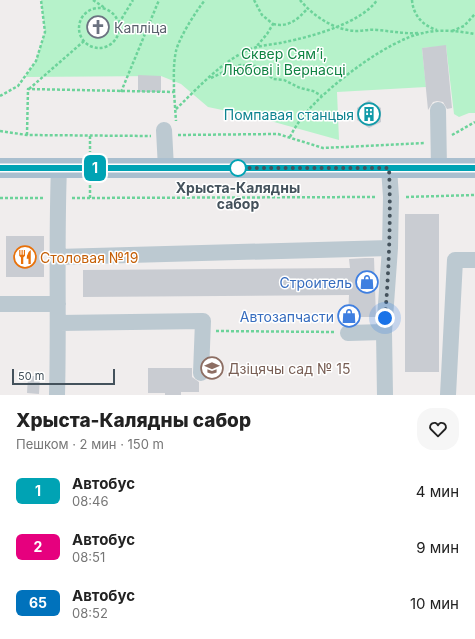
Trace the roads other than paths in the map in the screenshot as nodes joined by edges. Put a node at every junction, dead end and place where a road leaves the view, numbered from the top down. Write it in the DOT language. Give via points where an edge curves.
graph roads {
  1 [pos="438,110"];
  2 [pos="170,129"];
  3 [pos="0,168"];
  4 [pos="59,168"];
  5 [pos="166,168"];
  6 [pos="389,168"];
  7 [pos="439,168"];
  8 [pos="475,168"];
  9 [pos="390,248"];
  10 [pos="57,257"];
  11 [pos="475,260"];
  12 [pos="0,304"];
  13 [pos="58,304"];
  14 [pos="59,323"];
  15 [pos="384,332"];
  16 [pos="348,333"];
  17 [pos="201,373"];
  18 [pos="58,395"];
  19 [pos="385,395"];
  20 [pos="448,395"];
  1 -- 7 [label="lane"];
  2 -- 5 [label="lane"];
  3 -- 4 [label="main road"];
  4 -- 5 [label="main road"];
  4 -- 10 [label="lane"];
  5 -- 6 [label="main road"];
  6 -- 7 [label="main road"];
  6 -- 9 [label="lane"];
  7 -- 8 [label="main road"];
  9 -- 10 [label="lane"];
  9 -- 15 [label="lane"];
  10 -- 13 [label="lane"];
  11 -- 20 [label="lane" via="455,260"];
  12 -- 13 [label="lane"];
  13 -- 14 [label="lane"];
  14 -- 17 [label="lane" via="203,321"];
  14 -- 18 [label="lane"];
  15 -- 16 [label="lane"];
  15 -- 19 [label="lane"];
}
